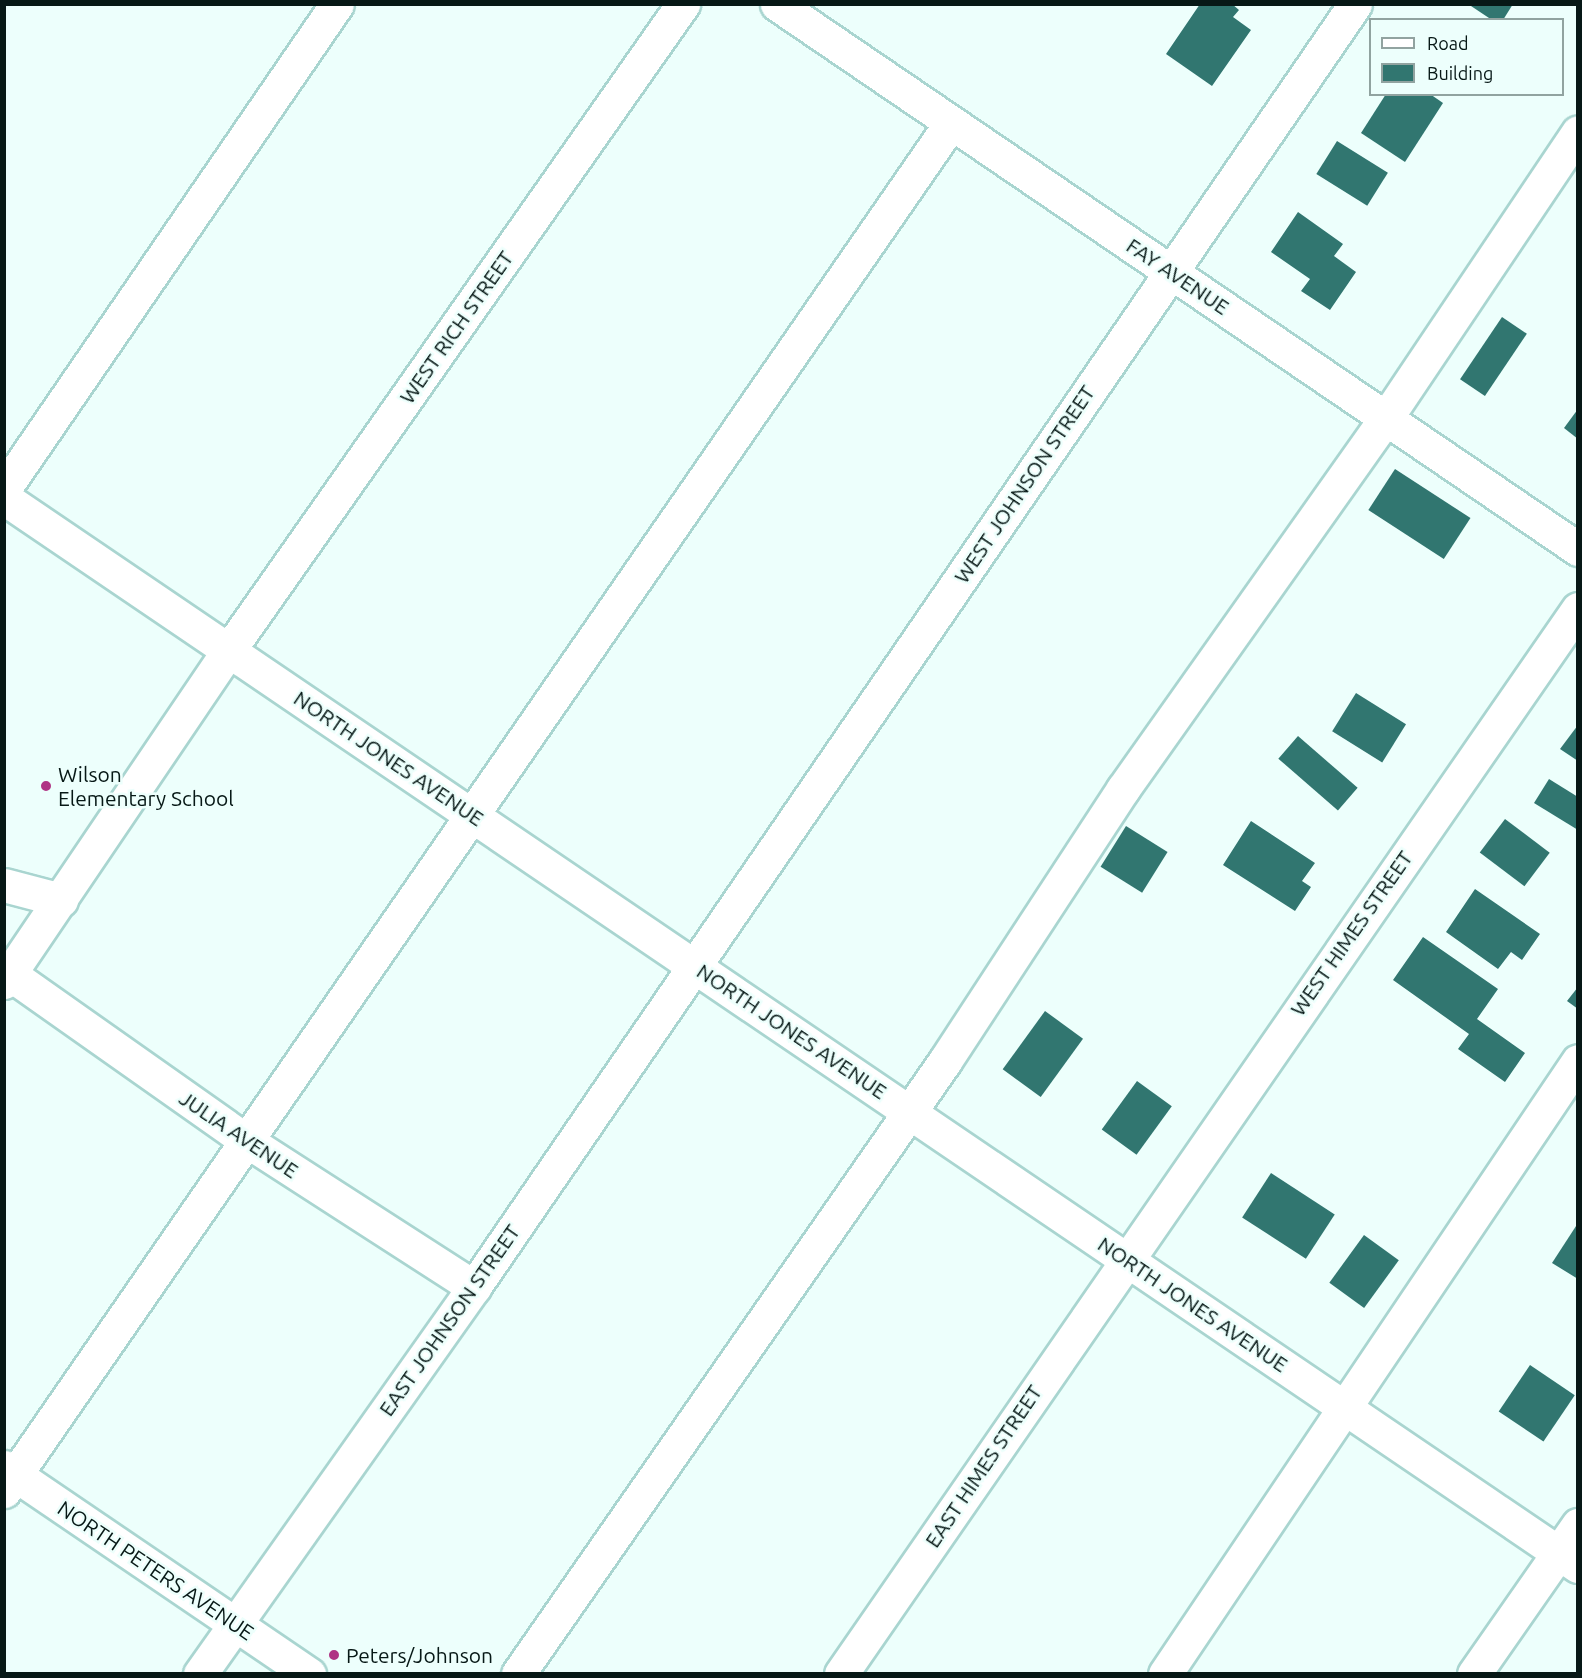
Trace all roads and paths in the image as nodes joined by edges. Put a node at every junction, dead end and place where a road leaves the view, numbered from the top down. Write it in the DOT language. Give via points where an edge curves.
graph roads {
  1 [pos="337,4"];
  2 [pos="683,4"];
  3 [pos="777,4"];
  4 [pos="1355,4"];
  5 [pos="951,123"];
  6 [pos="1578,132"];
  7 [pos="1170,270"];
  8 [pos="1386,418"];
  9 [pos="4,489"];
  10 [pos="4,498"];
  11 [pos="1578,549"];
  12 [pos="1578,609"];
  13 [pos="229,650"];
  14 [pos="470,813"];
  15 [pos="4,885"];
  16 [pos="61,900"];
  17 [pos="695,965"];
  18 [pos="7,978"];
  19 [pos="1578,1061"];
  20 [pos="910,1111"];
  21 [pos="244,1139"];
  22 [pos="1125,1258"];
  23 [pos="474,1287"];
  24 [pos="1344,1407"];
  25 [pos="8,1477"];
  26 [pos="1578,1525"];
  27 [pos="1568,1559"];
  28 [pos="234,1623"];
  29 [pos="200,1674"];
  30 [pos="309,1674"];
  31 [pos="518,1674"];
  32 [pos="841,1674"];
  33 [pos="1165,1674"];
  34 [pos="1474,1674"];
  1 -- 9 [label="street"];
  2 -- 13 [label="street, WEST RICH STREET"];
  3 -- 5 [label="street, FAY AVENUE"];
  4 -- 7 [label="street, WEST JOHNSON STREET"];
  5 -- 7 [label="street, FAY AVENUE"];
  5 -- 14 [label="street"];
  6 -- 8 [label="street"];
  7 -- 8 [label="street, FAY AVENUE"];
  7 -- 17 [label="street, WEST JOHNSON STREET"];
  8 -- 11 [label="street, FAY AVENUE"];
  8 -- 20 [label="street" via="1123,789"];
  10 -- 13 [label="street, NORTH JONES AVENUE"];
  12 -- 22 [label="street, WEST HIMES STREET"];
  13 -- 14 [label="street, NORTH JONES AVENUE"];
  13 -- 16 [label="street, WEST RICH STREET"];
  14 -- 17 [label="street, NORTH JONES AVENUE"];
  14 -- 21 [label="street"];
  15 -- 16 [label="street"];
  16 -- 18 [label="street, WEST RICH STREET"];
  17 -- 20 [label="street, NORTH JONES AVENUE"];
  17 -- 23 [label="street, EAST JOHNSON STREET"];
  18 -- 21 [label="street, JULIA AVENUE"];
  19 -- 24 [label="street"];
  20 -- 22 [label="street, NORTH JONES AVENUE"];
  20 -- 31 [label="street"];
  21 -- 23 [label="street, JULIA AVENUE"];
  21 -- 25 [label="street"];
  22 -- 24 [label="street, NORTH JONES AVENUE"];
  22 -- 32 [label="street, EAST HIMES STREET"];
  23 -- 28 [label="street, EAST JOHNSON STREET"];
  24 -- 27 [label="street, NORTH JONES AVENUE"];
  24 -- 33 [label="street"];
  25 -- 28 [label="street, NORTH PETERS AVENUE"];
  26 -- 27 [label="street"];
  27 -- 34 [label="street"];
  28 -- 29 [label="street, EAST JOHNSON STREET"];
  28 -- 30 [label="street, NORTH PETERS AVENUE"];
}
